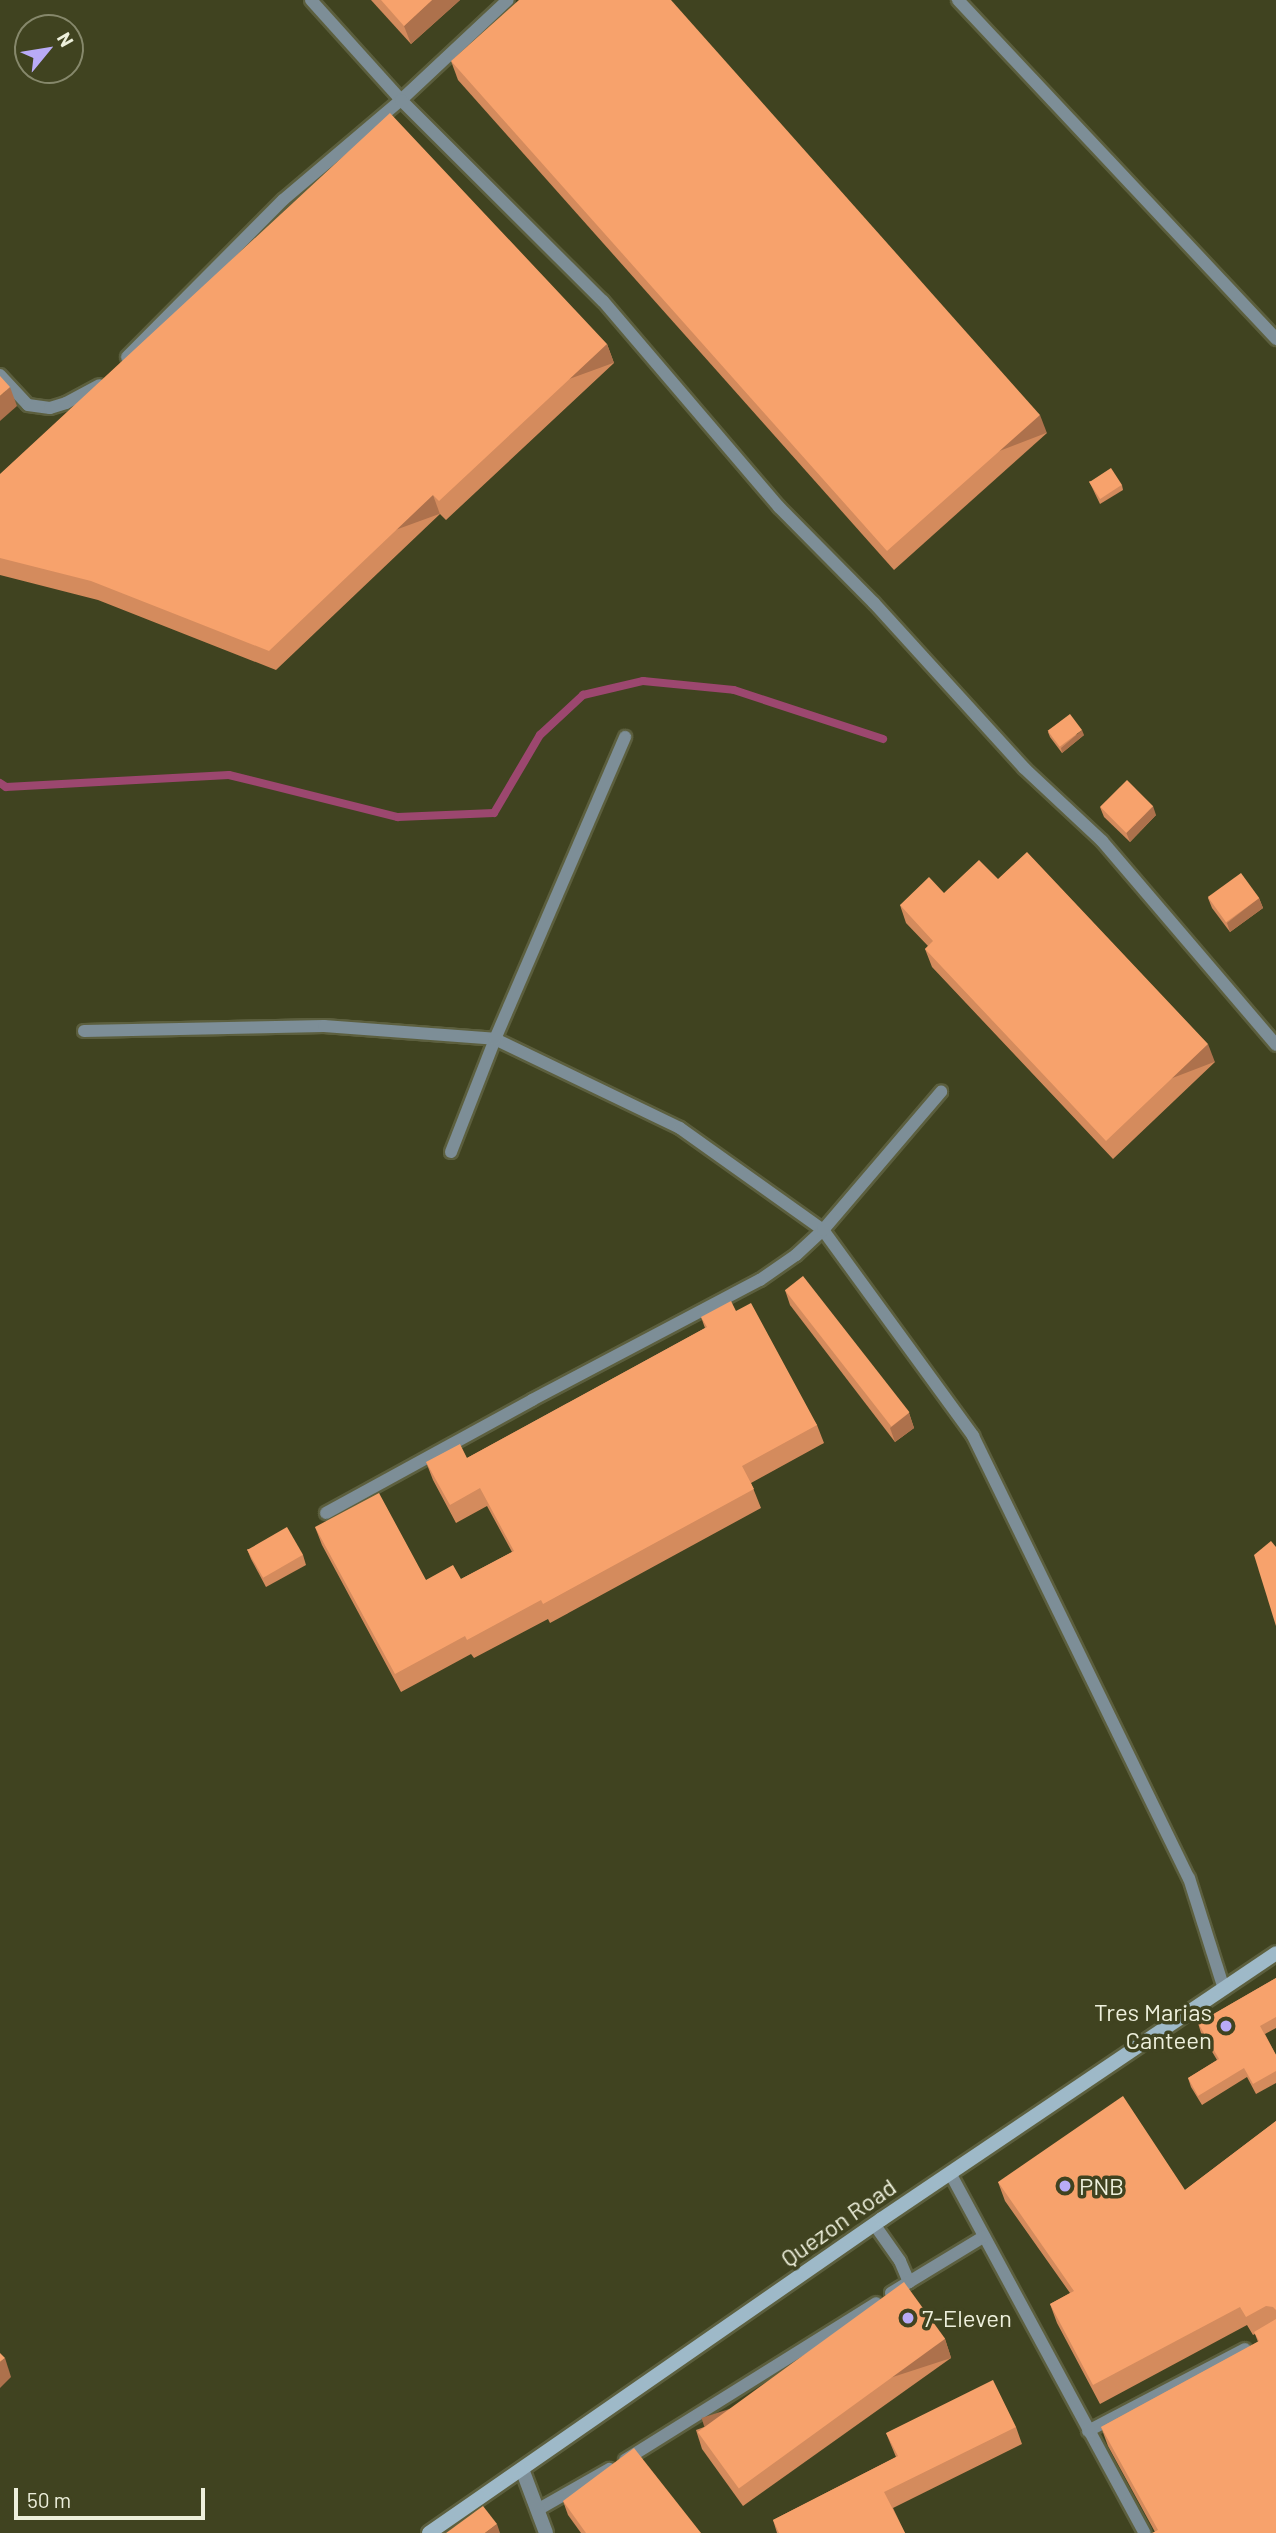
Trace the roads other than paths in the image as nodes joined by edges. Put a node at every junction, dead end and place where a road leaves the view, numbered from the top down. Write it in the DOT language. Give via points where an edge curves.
graph roads {
  1 [pos="311,0"];
  2 [pos="508,0"];
  3 [pos="958,0"];
  4 [pos="401,100"];
  5 [pos="1276,339"];
  6 [pos="116,368"];
  7 [pos="0,375"];
  8 [pos="106,378"];
  9 [pos="625,737"];
  10 [pos="84,1031"];
  11 [pos="495,1039"];
  12 [pos="1276,1045"];
  13 [pos="941,1092"];
  14 [pos="451,1152"];
  15 [pos="823,1230"];
  16 [pos="326,1513"];
  17 [pos="1276,1953"];
  18 [pos="1224,1989"];
  19 [pos="950,2173"];
  20 [pos="874,2224"];
  21 [pos="983,2237"];
  22 [pos="909,2282"];
  23 [pos="1252,2345"];
  24 [pos="1088,2431"];
  25 [pos="522,2469"];
  26 [pos="539,2509"];
  27 [pos="429,2533"];
  28 [pos="546,2533"];
  29 [pos="1145,2533"];
  1 -- 4 [label="lane"];
  2 -- 4 [label="lane"];
  3 -- 5 [label="lane"];
  4 -- 6 [label="lane" via="283,200"];
  4 -- 12 [label="lane" via="603,301 779,507 874,603 1024,768 1102,841"];
  7 -- 8 [label="lane" via="28,405 50,408 97,388"];
  9 -- 11 [label="lane"];
  10 -- 11 [label="lane" via="324,1026"];
  11 -- 14 [label="lane"];
  11 -- 15 [label="lane" via="680,1128"];
  13 -- 15 [label="lane"];
  15 -- 16 [label="lane" via="760,1280"];
  15 -- 18 [label="lane" via="973,1436 1189,1878"];
  17 -- 18 [label="main road, Quezon Road"];
  18 -- 19 [label="main road, Quezon Road"];
  19 -- 20 [label="main road, Quezon Road"];
  19 -- 21 [label="lane"];
  20 -- 22 [label="lane"];
  20 -- 25 [label="main road, Quezon Road"];
  21 -- 22 [label="lane"];
  21 -- 24 [label="lane"];
  22 -- 26 [label="lane" via="674,2431"];
  23 -- 24 [label="lane"];
  24 -- 29 [label="lane"];
  25 -- 26 [label="street"];
  25 -- 27 [label="main road, Quezon Road"];
  26 -- 28 [label="street"];
}
